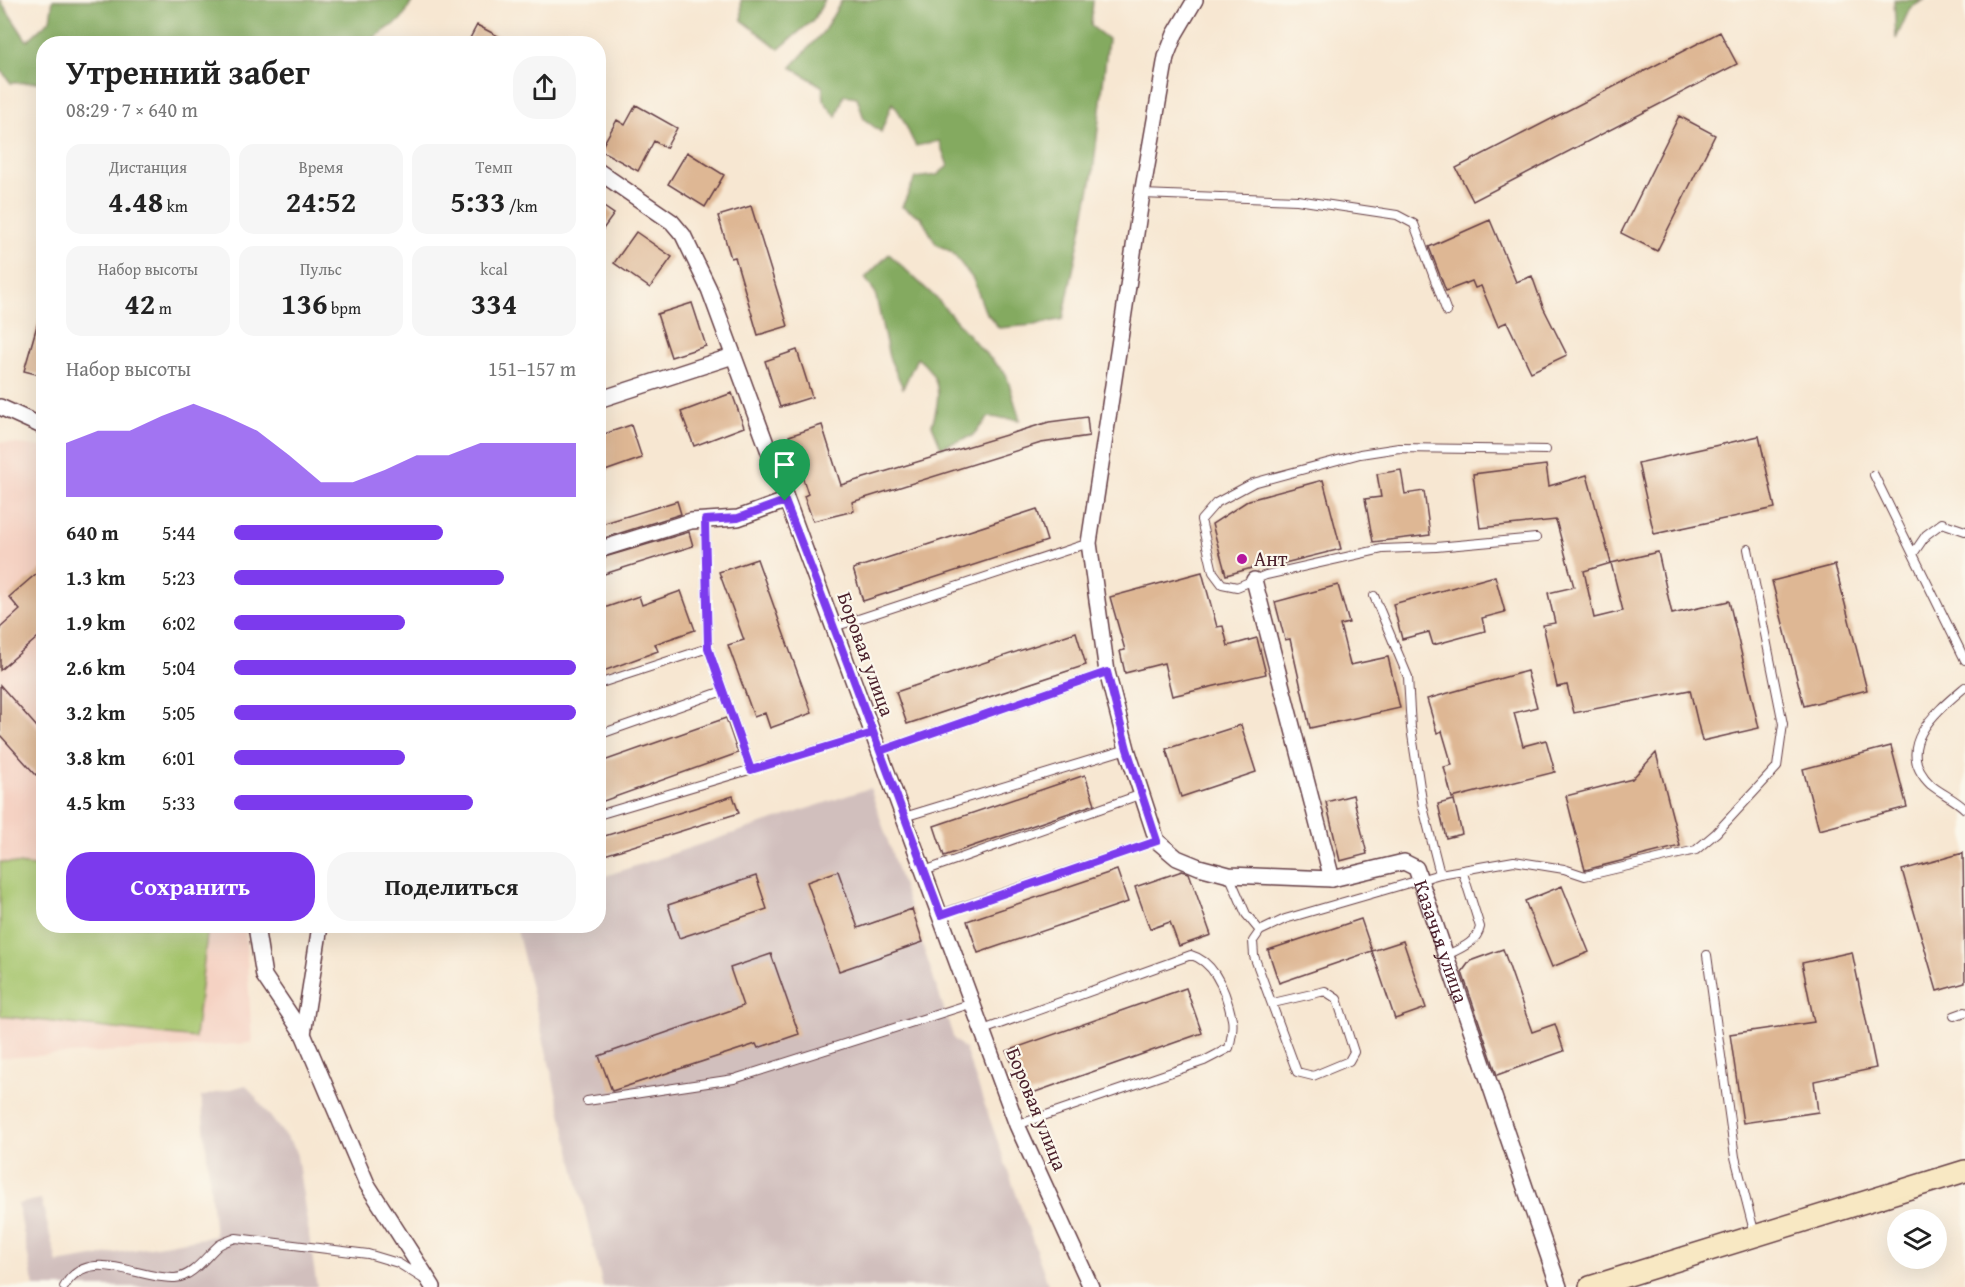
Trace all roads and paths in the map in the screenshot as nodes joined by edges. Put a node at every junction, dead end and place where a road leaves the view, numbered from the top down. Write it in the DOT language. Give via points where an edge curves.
graph roads {
  1 [pos="1195,0"];
  2 [pos="606,177"];
  3 [pos="1142,194"];
  4 [pos="1447,312"];
  5 [pos="733,356"];
  6 [pos="606,397"];
  7 [pos="0,407"];
  8 [pos="36,423"];
  9 [pos="1546,450"];
  10 [pos="1874,475"];
  11 [pos="785,501"];
  12 [pos="705,520"];
  13 [pos="1965,531"];
  14 [pos="1536,538"];
  15 [pos="1089,543"];
  16 [pos="606,548"];
  17 [pos="1748,549"];
  18 [pos="1913,554"];
  19 [pos="1254,580"];
  20 [pos="1374,596"];
  21 [pos="834,627"];
  22 [pos="708,648"];
  23 [pos="1965,660"];
  24 [pos="1107,672"];
  25 [pos="606,681"];
  26 [pos="1965,687"];
  27 [pos="723,691"];
  28 [pos="606,732"];
  29 [pos="873,733"];
  30 [pos="1127,749"];
  31 [pos="880,751"];
  32 [pos="751,770"];
  33 [pos="1142,794"];
  34 [pos="1965,809"];
  35 [pos="606,814"];
  36 [pos="904,817"];
  37 [pos="1157,841"];
  38 [pos="1462,870"];
  39 [pos="924,871"];
  40 [pos="1440,874"];
  41 [pos="1229,875"];
  42 [pos="1332,879"];
  43 [pos="1421,881"];
  44 [pos="941,915"];
  45 [pos="1260,931"];
  46 [pos="257,933"];
  47 [pos="319,933"];
  48 [pos="1707,955"];
  49 [pos="1445,956"];
  50 [pos="973,1003"];
  51 [pos="1273,1003"];
  52 [pos="1965,1012"];
  53 [pos="1954,1016"];
  54 [pos="983,1030"];
  55 [pos="303,1034"];
  56 [pos="586,1101"];
  57 [pos="1017,1125"];
  58 [pos="1965,1171"];
  59 [pos="1755,1236"];
  60 [pos="431,1285"];
  61 [pos="64,1287"];
  62 [pos="1091,1287"];
  63 [pos="1559,1287"];
  64 [pos="1590,1287"];
  1 -- 3 [label="street" via="1166,57"];
  2 -- 5 [label="street, Боровая улица" via="672,222 683,235 709,289"];
  3 -- 4 [label="lane" via="1297,200 1397,215 1414,224"];
  3 -- 15 [label="street"];
  5 -- 6 [label="street"];
  5 -- 11 [label="street, Боровая улица"];
  7 -- 8 [label="street"];
  9 -- 19 [label="lane" via="1400,448 1360,454 1253,483 1216,503 1201,519 1213,572 1222,584 1237,587"];
  10 -- 18 [label="lane"];
  11 -- 12 [label="street" via="738,518"];
  11 -- 21 [label="street, Боровая улица"];
  12 -- 16 [label="street"];
  12 -- 22 [label="lane"];
  13 -- 18 [label="lane" via="1942,523 1926,535"];
  14 -- 19 [label="lane" via="1382,549"];
  15 -- 21 [label="lane"];
  15 -- 24 [label="street"];
  17 -- 38 [label="lane" via="1783,724 1777,766 1696,850 1585,876 1514,861"];
  18 -- 23 [label="lane"];
  19 -- 42 [label="street"];
  20 -- 40 [label="lane" via="1408,677 1423,807"];
  21 -- 29 [label="street, Боровая улица"];
  22 -- 25 [label="lane"];
  22 -- 27 [label="lane"];
  24 -- 30 [label="street"];
  24 -- 31 [label="lane"];
  26 -- 34 [label="lane" via="1943,704 1916,744 1919,764 1931,784"];
  27 -- 28 [label="lane"];
  27 -- 32 [label="lane"];
  29 -- 31 [label="street, Боровая улица"];
  29 -- 32 [label="lane"];
  30 -- 33 [label="street"];
  30 -- 36 [label="lane"];
  31 -- 36 [label="street, Боровая улица"];
  32 -- 35 [label="lane"];
  33 -- 37 [label="street"];
  33 -- 39 [label="lane"];
  36 -- 39 [label="street, Боровая улица"];
  37 -- 41 [label="street, Казачья улица" via="1177,858"];
  37 -- 44 [label="lane"];
  38 -- 40 [label="lane"];
  38 -- 49 [label="lane" via="1479,935"];
  39 -- 44 [label="street, Боровая улица"];
  40 -- 43 [label="lane"];
  41 -- 42 [label="street, Казачья улица"];
  41 -- 45 [label="lane" via="1246,914"];
  42 -- 43 [label="street, Казачья улица" via="1404,862 1416,868"];
  43 -- 45 [label="lane" via="1285,919"];
  43 -- 49 [label="street, Казачья улица"];
  44 -- 50 [label="street, Боровая улица"];
  45 -- 51 [label="lane" via="1253,940 1254,956"];
  46 -- 55 [label="street" via="264,976"];
  47 -- 55 [label="street"];
  48 -- 59 [label="lane" via="1735,1157"];
  49 -- 63 [label="street, Казачья улица"];
  50 -- 54 [label="street, Боровая улица"];
  50 -- 56 [label="lane" via="734,1079"];
  51 -- 51 [label="lane" via="1325,990 1336,999 1353,1041 1354,1052 1349,1061 1313,1076 1297,1072"];
  52 -- 53 [label="lane"];
  54 -- 57 [label="street, Боровая улица"];
  54 -- 57 [label="lane" via="1191,955 1200,957 1216,973 1233,1021 1229,1048 1204,1061"];
  55 -- 60 [label="street" via="367,1184"];
  57 -- 62 [label="street, Боровая улица"];
  58 -- 59 [label="street"];
  59 -- 64 [label="street"];
  60 -- 61 [label="lane" via="398,1263 368,1254 236,1238 221,1244 188,1274 175,1278 98,1265 79,1269"];
}
